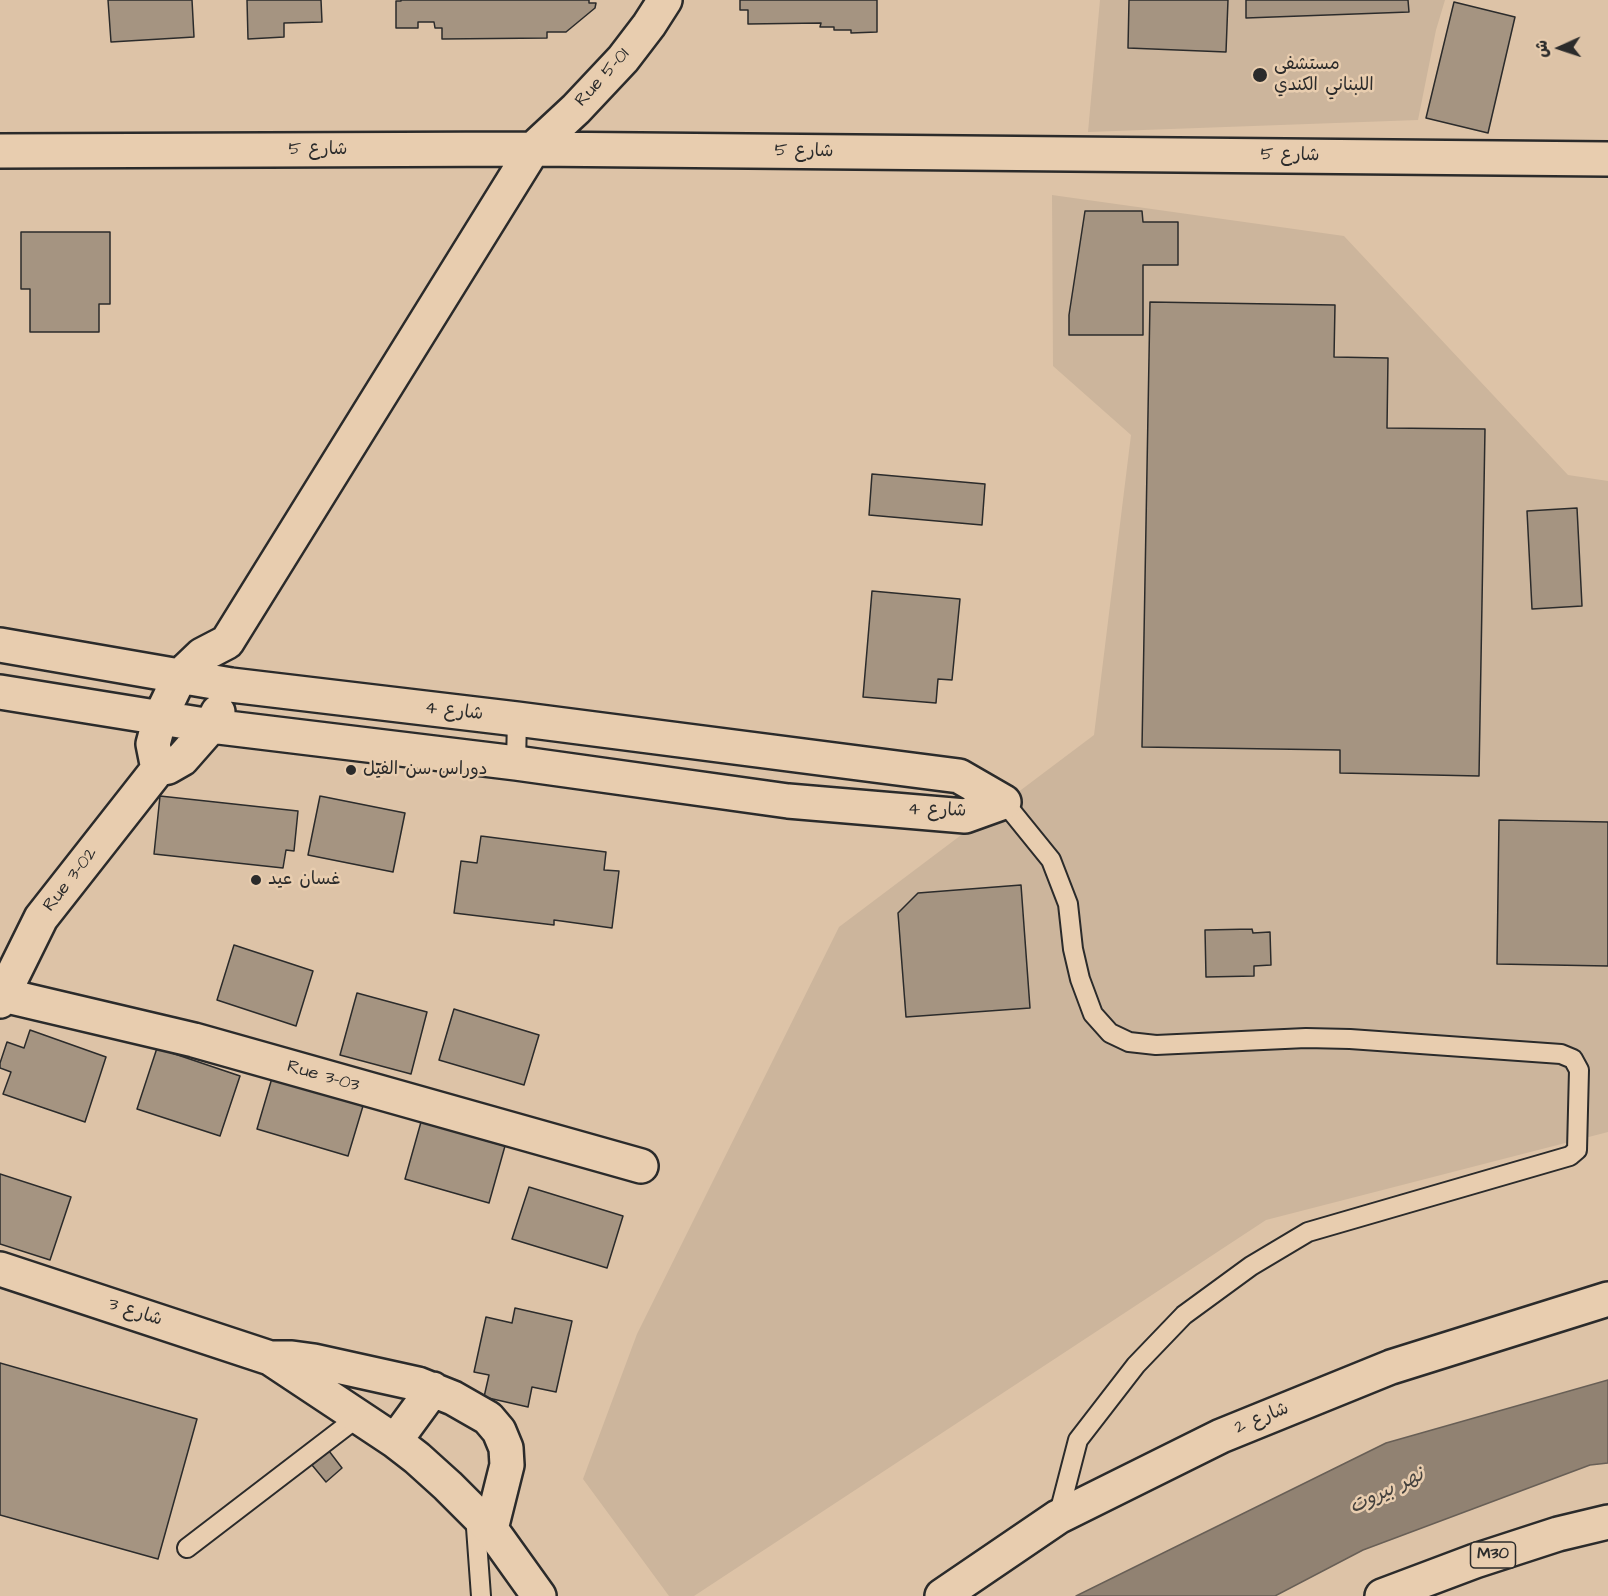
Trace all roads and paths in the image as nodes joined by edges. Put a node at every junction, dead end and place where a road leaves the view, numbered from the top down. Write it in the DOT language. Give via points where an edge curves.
graph roads {
  1 [pos="665,0"];
  2 [pos="533,149"];
  3 [pos="0,151"];
  4 [pos="1608,159"];
  5 [pos="227,642"];
  6 [pos="0,645"];
  7 [pos="180,676"];
  8 [pos="231,685"];
  9 [pos="0,692"];
  10 [pos="160,718"];
  11 [pos="517,719"];
  12 [pos="211,726"];
  13 [pos="516,763"];
  14 [pos="158,769"];
  15 [pos="1004,802"];
  16 [pos="2,998"];
  17 [pos="641,1166"];
  18 [pos="0,1269"];
  19 [pos="1608,1299"];
  20 [pos="270,1358"];
  21 [pos="433,1389"];
  22 [pos="358,1417"];
  23 [pos="394,1441"];
  24 [pos="1058,1517"];
  25 [pos="483,1521"];
  26 [pos="1608,1522"];
  27 [pos="187,1548"];
  28 [pos="481,1596"];
  29 [pos="539,1596"];
  30 [pos="942,1596"];
  31 [pos="1382,1596"];
  1 -- 2 [label="main road, Rue 5-01" via="623,59"];
  2 -- 3 [label="main road, شارع 5"];
  2 -- 4 [label="main road, شارع 5"];
  2 -- 5 [label="main road, Rue 5-01"];
  5 -- 7 [label="main road" via="202,655"];
  5 -- 8 [label="main road" via="232,663"];
  6 -- 7 [label="main road, شارع 4"];
  7 -- 8 [label="main road, شارع 4"];
  7 -- 10 [label="main road"];
  8 -- 11 [label="main road, شارع 4"];
  8 -- 12 [label="main road"];
  9 -- 10 [label="main road, شارع 4"];
  10 -- 12 [label="main road, شارع 4"];
  10 -- 14 [label="main road" via="153,744"];
  11 -- 13 [label="lane"];
  11 -- 15 [label="main road, شارع 4" via="959,776"];
  12 -- 13 [label="main road, شارع 4"];
  12 -- 14 [label="main road" via="182,759"];
  13 -- 15 [label="main road, شارع 4" via="788,801 965,816"];
  14 -- 16 [label="main road, Rue 3-02" via="41,918"];
  15 -- 24 [label="lane" via="1051,860 1068,904 1073,949 1093,1014 1110,1033 1129,1042 1156,1045 1339,1039 1561,1054 1573,1059 1579,1070 1577,1150 1570,1156 1308,1232 1251,1266 1184,1315 1136,1365 1078,1440"];
  16 -- 17 [label="main road, Rue 3-03" via="194,1040"];
  18 -- 20 [label="main road, شارع 3"];
  19 -- 24 [label="main road, شارع 2" via="1391,1367 1221,1436"];
  20 -- 21 [label="main road, شارع 3" via="315,1361"];
  20 -- 22 [label="main road, شارع 3"];
  21 -- 23 [label="main road"];
  21 -- 25 [label="main road, شارع 3" via="488,1418 506,1448 507,1465"];
  22 -- 23 [label="main road, شارع 3"];
  22 -- 27 [label="lane"];
  23 -- 25 [label="main road, شارع 3" via="448,1485"];
  24 -- 30 [label="main road, شارع 2"];
  25 -- 28 [label="lane"];
  25 -- 29 [label="main road, شارع 3"];
  26 -- 31 [label="main road, M30" via="1475,1560"];
}
